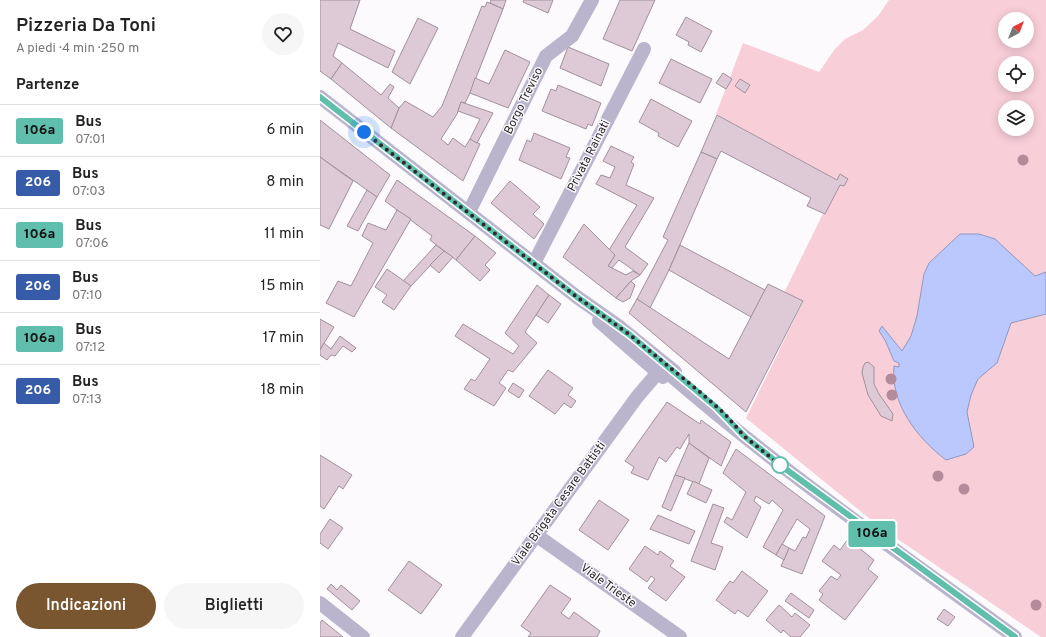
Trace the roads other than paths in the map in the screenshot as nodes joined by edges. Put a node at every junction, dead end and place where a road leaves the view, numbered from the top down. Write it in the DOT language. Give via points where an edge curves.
graph roads {
  1 [pos="592,0"];
  2 [pos="644,49"];
  3 [pos="320,97"];
  4 [pos="468,212"];
  5 [pos="534,263"];
  6 [pos="577,297"];
  7 [pos="645,348"];
  8 [pos="657,372"];
  9 [pos="744,436"];
  10 [pos="536,535"];
  11 [pos="320,603"];
  12 [pos="363,637"];
  13 [pos="462,637"];
  14 [pos="680,637"];
  15 [pos="1015,637"];
  1 -- 4 [label="street, Borgo Treviso" via="572,36 546,56"];
  2 -- 5 [label="street, Privata Rainati"];
  3 -- 4 [label="street"];
  4 -- 5 [label="street"];
  5 -- 6 [label="street"];
  6 -- 7 [label="street"];
  6 -- 8 [label="street" via="603,325"];
  7 -- 8 [label="street" via="647,356 657,366"];
  7 -- 9 [label="street" via="720,410"];
  8 -- 9 [label="street" via="719,421"];
  8 -- 10 [label="street, Viale Brigata Cesare Battisti"];
  9 -- 15 [label="street" via="823,498"];
  10 -- 13 [label="street, Viale Brigata Cesare Battisti"];
  10 -- 14 [label="street, Viale Trieste"];
  11 -- 12 [label="street"];
}
